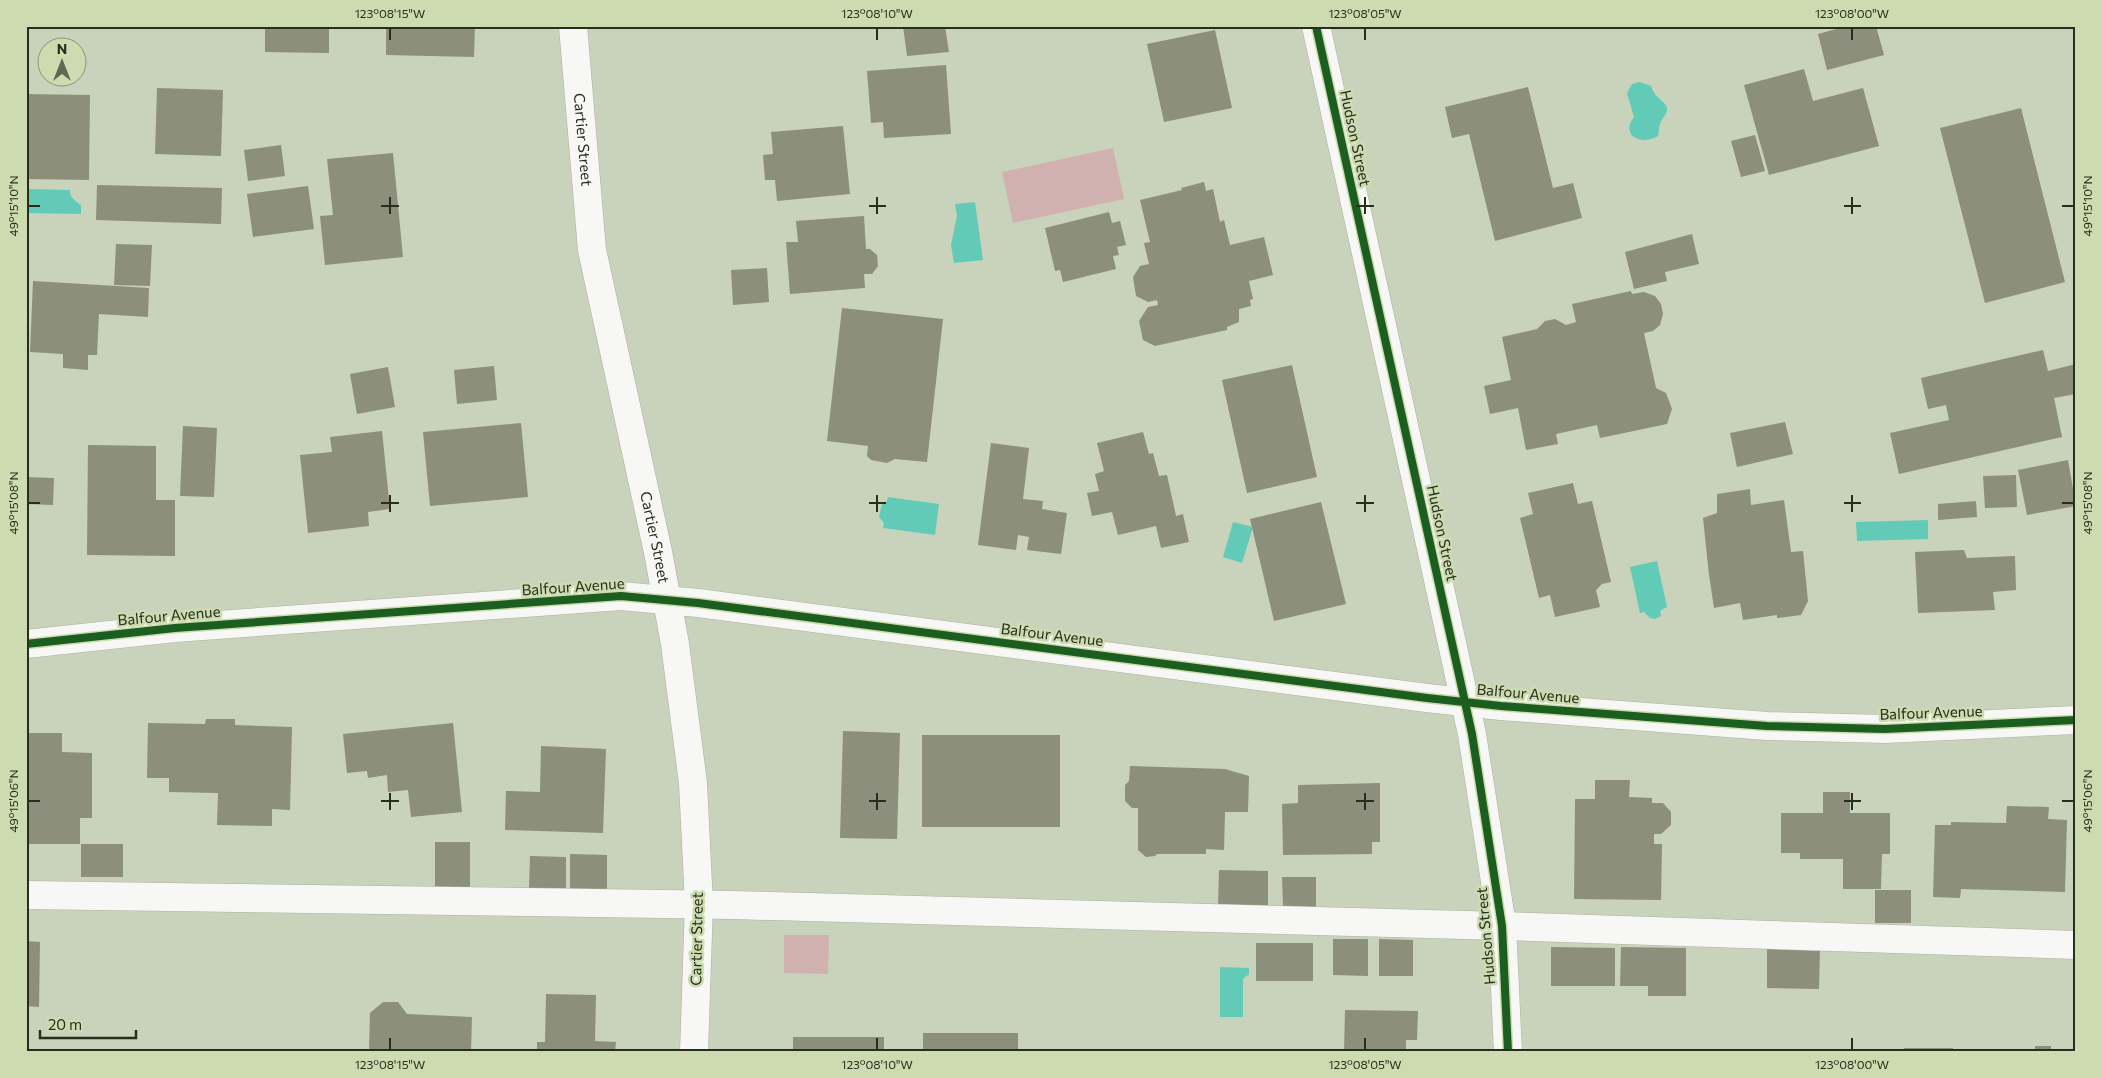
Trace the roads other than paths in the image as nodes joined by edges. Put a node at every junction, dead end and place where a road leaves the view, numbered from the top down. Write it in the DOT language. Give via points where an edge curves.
graph roads {
  1 [pos="573,26"];
  2 [pos="1316,26"];
  3 [pos="666,600"];
  4 [pos="26,644"];
  5 [pos="1465,702"];
  6 [pos="2076,720"];
  7 [pos="26,896"];
  8 [pos="699,904"];
  9 [pos="1502,926"];
  10 [pos="2076,945"];
  11 [pos="694,1052"];
  12 [pos="1508,1052"];
  1 -- 3 [label="street, Cartier Street" via="592,250"];
  2 -- 5 [label="street, Hudson Street"];
  3 -- 4 [label="street, Balfour Avenue" via="621,596 175,628"];
  3 -- 5 [label="street, Balfour Avenue"];
  3 -- 8 [label="street, Cartier Street" via="675,644 693,784"];
  5 -- 6 [label="street, Balfour Avenue" via="1767,726 1875,729"];
  5 -- 9 [label="street, Hudson Street"];
  7 -- 8 [label="street"];
  8 -- 9 [label="street"];
  8 -- 11 [label="street, Cartier Street"];
  9 -- 10 [label="street"];
  9 -- 12 [label="street, Hudson Street"];
}
